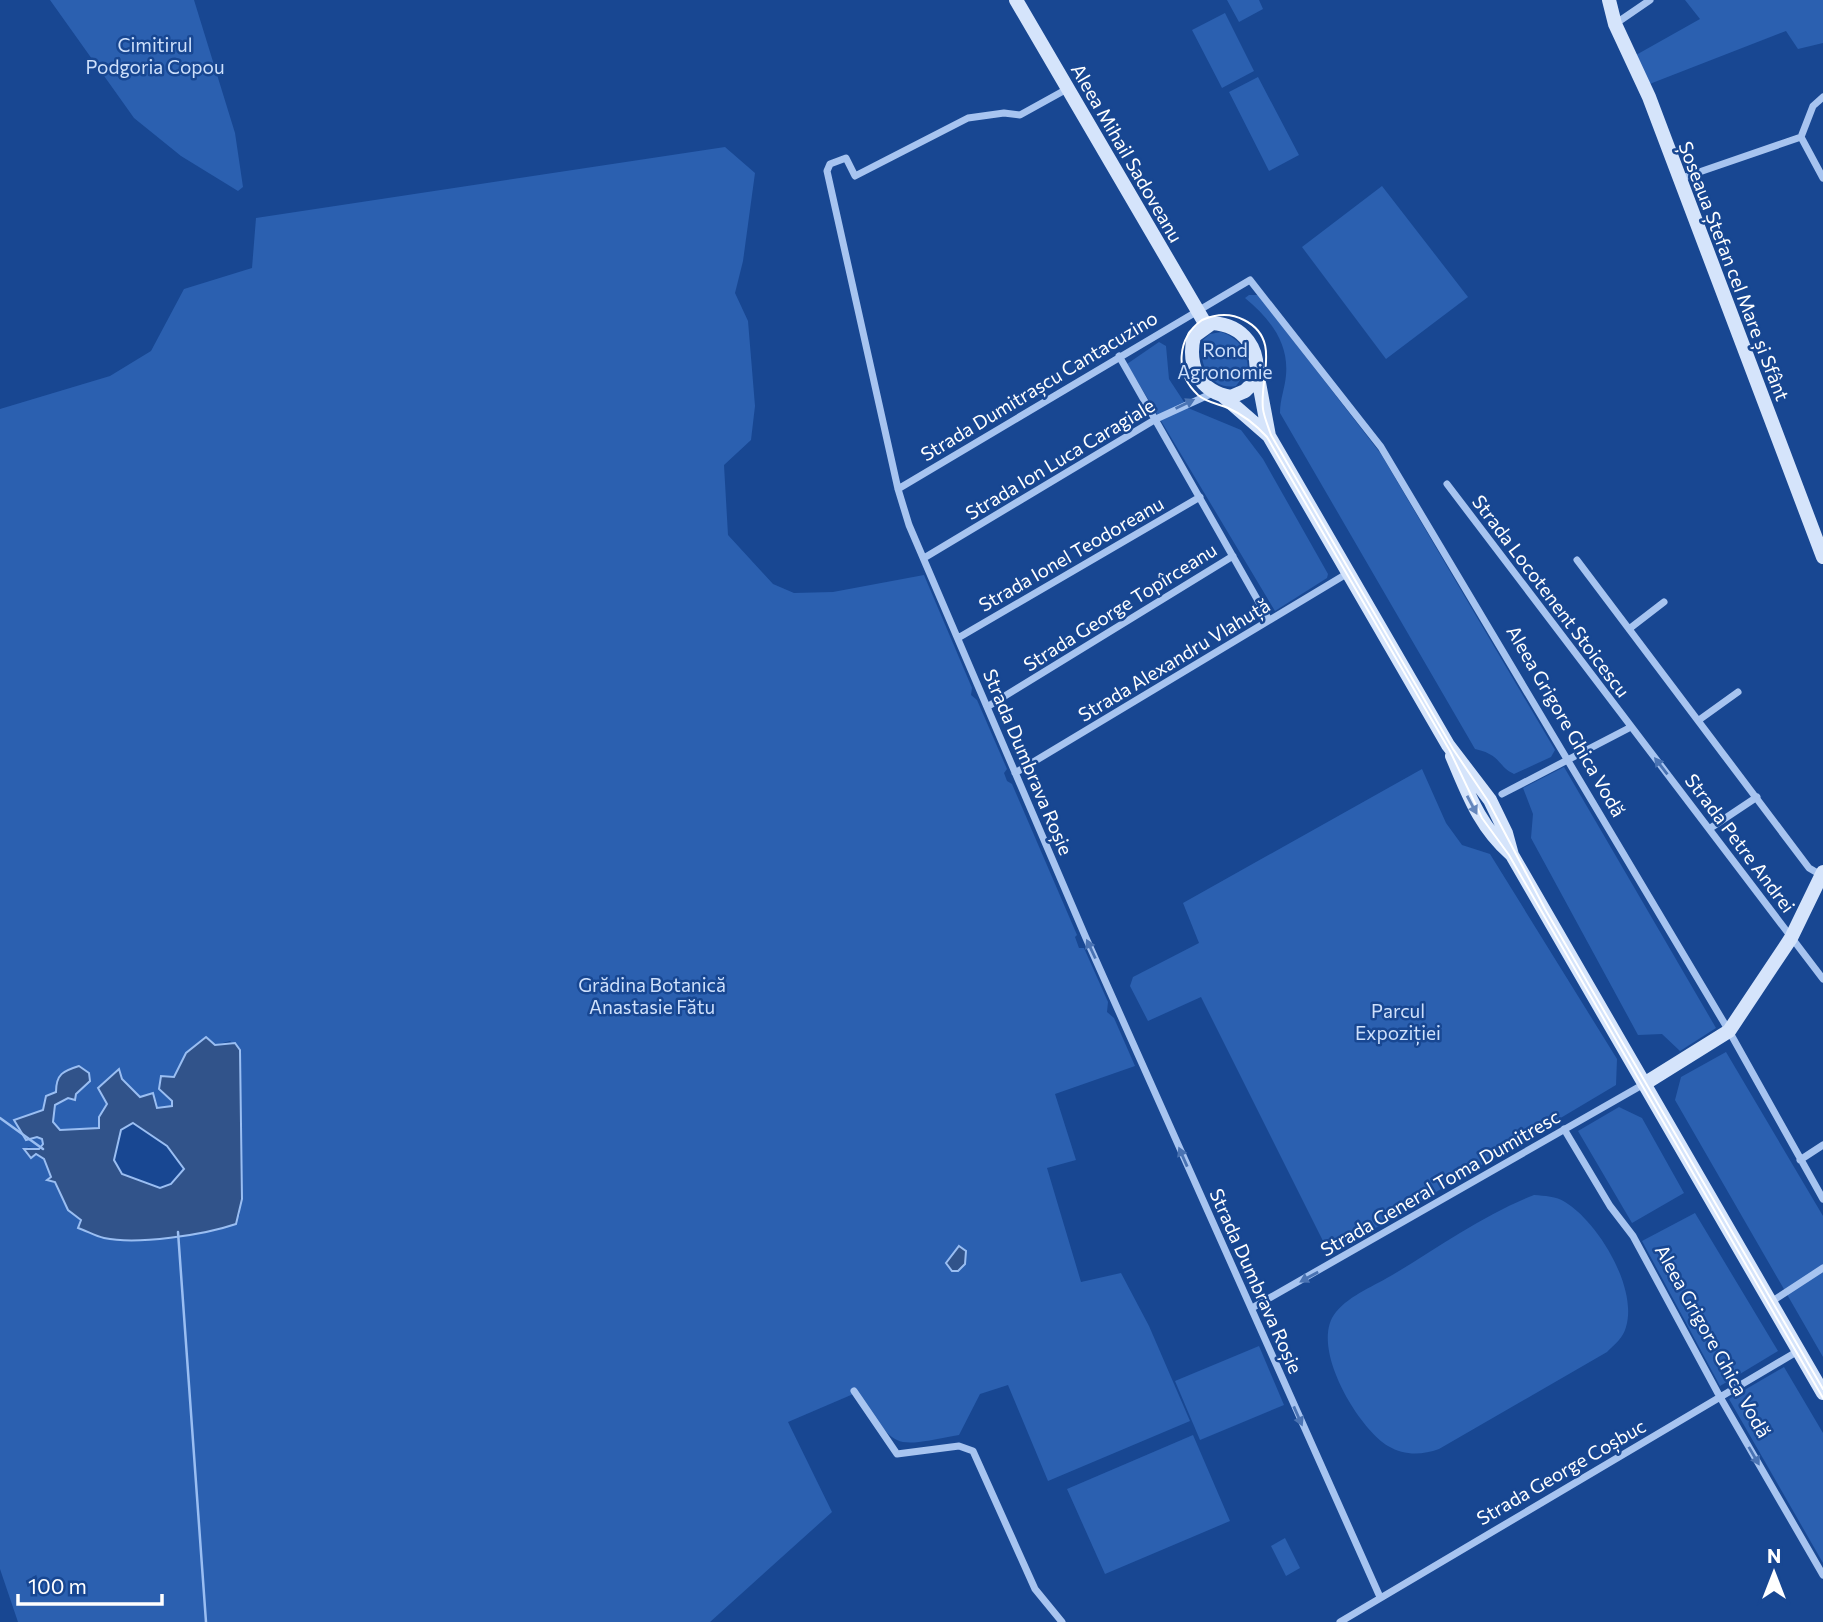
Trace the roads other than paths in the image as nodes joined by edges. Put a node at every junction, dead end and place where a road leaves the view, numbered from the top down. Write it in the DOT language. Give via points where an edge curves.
graph roads {
  1 [pos="1016,0"];
  2 [pos="1609,0"];
  3 [pos="1650,0"];
  4 [pos="1615,24"];
  5 [pos="1067,89"];
  6 [pos="1822,96"];
  7 [pos="1801,137"];
  8 [pos="1823,178"];
  9 [pos="1678,179"];
  10 [pos="1250,279"];
  11 [pos="1197,311"];
  12 [pos="1206,325"];
  13 [pos="1119,356"];
  14 [pos="1257,372"];
  15 [pos="1219,394"];
  16 [pos="1156,419"];
  17 [pos="1269,436"];
  18 [pos="1447,484"];
  19 [pos="898,489"];
  20 [pos="1200,497"];
  21 [pos="1819,536"];
  22 [pos="1233,556"];
  23 [pos="1823,557"];
  24 [pos="924,558"];
  25 [pos="1577,560"];
  26 [pos="1348,573"];
  27 [pos="1664,602"];
  28 [pos="1269,620"];
  29 [pos="1629,629"];
  30 [pos="958,638"];
  31 [pos="1738,692"];
  32 [pos="987,707"];
  33 [pos="1699,720"];
  34 [pos="1630,727"];
  35 [pos="1565,759"];
  36 [pos="1015,774"];
  37 [pos="1502,794"];
  38 [pos="1757,797"];
  39 [pos="1709,829"];
  40 [pos="1822,874"];
  41 [pos="1791,937"];
  42 [pos="1823,979"];
  43 [pos="1729,1031"];
  44 [pos="1644,1083"];
  45 [pos="1564,1129"];
  46 [pos="1823,1145"];
  47 [pos="1800,1160"];
  48 [pos="1823,1199"];
  49 [pos="1823,1268"];
  50 [pos="1771,1302"];
  51 [pos="1252,1308"];
  52 [pos="1798,1350"];
  53 [pos="854,1391"];
  54 [pos="1823,1394"];
  55 [pos="1720,1397"];
  56 [pos="1823,1575"];
  57 [pos="1380,1597"];
  58 [pos="1062,1622"];
  59 [pos="1340,1622"];
  1 -- 5 [label="main road, Aleea Mihail Sadoveanu"];
  2 -- 4 [label="main road, Șoseaua Ștefan cel Mare și Sfânt"];
  3 -- 4 [label="street"];
  4 -- 9 [label="main road, Șoseaua Ștefan cel Mare și Sfânt"];
  5 -- 11 [label="main road, Aleea Mihail Sadoveanu"];
  5 -- 19 [label="street, Strada Dumbrava Roșie" via="1020,115 968,118 855,176 846,158 827,170"];
  6 -- 7 [label="street"];
  7 -- 8 [label="street"];
  7 -- 9 [label="street"];
  9 -- 21 [label="main road, Șoseaua Ștefan cel Mare și Sfânt"];
  10 -- 11 [label="street, Strada Dumitrașcu Cantacuzino"];
  10 -- 35 [label="street, Aleea Grigore Ghica Vodă" via="1381,447"];
  11 -- 12 [label="main road, Aleea Mihail Sadoveanu"];
  11 -- 13 [label="street, Strada Dumitrașcu Cantacuzino"];
  12 -- 14 [label="main road" via="1222,323 1240,331 1255,354"];
  12 -- 15 [label="main road" via="1195,335 1191,358 1199,378"];
  13 -- 16 [label="street"];
  13 -- 19 [label="street, Strada Dumitrașcu Cantacuzino"];
  14 -- 15 [label="main road" via="1245,391 1231,397"];
  14 -- 17 [label="main road"];
  16 -- 15 [label="street, Strada Ion Luca Caragiale, one-way"];
  15 -- 17 [label="main road"];
  16 -- 20 [label="street"];
  16 -- 24 [label="street, Strada Ion Luca Caragiale"];
  17 -- 26 [label="main road"];
  18 -- 34 [label="street, Strada Locotenent Stoicescu"];
  19 -- 24 [label="street, Strada Dumbrava Roșie"];
  20 -- 22 [label="street"];
  20 -- 30 [label="street, Strada Ionel Teodoreanu"];
  21 -- 23 [label="main road, Șoseaua Ștefan cel Mare și Sfânt"];
  22 -- 28 [label="street"];
  22 -- 32 [label="street, Strada George Topîrceanu"];
  24 -- 30 [label="street, Strada Dumbrava Roșie"];
  25 -- 29 [label="street"];
  26 -- 28 [label="street, Strada Alexandru Vlahuță"];
  26 -- 44 [label="main road" via="1448,745 1490,800 1512,855"];
  27 -- 29 [label="street"];
  28 -- 36 [label="street, Strada Alexandru Vlahuță"];
  29 -- 33 [label="street"];
  30 -- 32 [label="street, Strada Dumbrava Roșie"];
  31 -- 33 [label="street"];
  32 -- 36 [label="street, Strada Dumbrava Roșie"];
  33 -- 38 [label="street"];
  34 -- 35 [label="street"];
  39 -- 34 [label="street, Strada Petre Andrei, one-way"];
  35 -- 37 [label="street"];
  35 -- 43 [label="street, Aleea Grigore Ghica Vodă"];
  51 -- 36 [label="street, Strada Dumbrava Roșie, one-way"];
  38 -- 39 [label="street"];
  38 -- 40 [label="street" via="1809,868"];
  39 -- 41 [label="street, Strada Petre Andrei"];
  40 -- 41 [label="main road"];
  41 -- 42 [label="street, Strada Petre Andrei"];
  41 -- 43 [label="main road"];
  43 -- 44 [label="main road"];
  43 -- 47 [label="street, Aleea Grigore Ghica Vodă"];
  44 -- 45 [label="street, Strada General Toma Dumitresc"];
  44 -- 50 [label="main road"];
  45 -- 51 [label="street, Strada General Toma Dumitresc, one-way"];
  45 -- 55 [label="street, Aleea Grigore Ghica Vodă" via="1633,1236"];
  46 -- 47 [label="street"];
  47 -- 48 [label="street, Aleea Grigore Ghica Vodă"];
  49 -- 50 [label="street"];
  50 -- 52 [label="main road"];
  51 -- 57 [label="street, Strada Dumbrava Roșie, one-way"];
  52 -- 54 [label="main road"];
  52 -- 55 [label="street, Strada George Coșbuc"];
  53 -- 58 [label="street" via="897,1454 959,1446 973,1451 1035,1589"];
  55 -- 56 [label="street, Aleea Grigore Ghica Vodă, one-way"];
  55 -- 57 [label="street, Strada George Coșbuc"];
  57 -- 59 [label="street, Strada George Coșbuc"];
}
